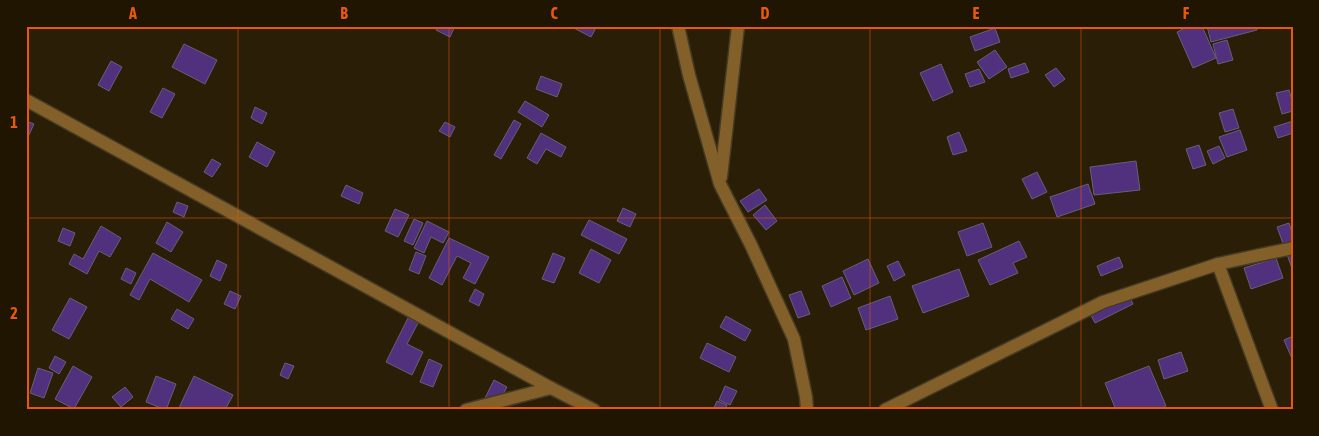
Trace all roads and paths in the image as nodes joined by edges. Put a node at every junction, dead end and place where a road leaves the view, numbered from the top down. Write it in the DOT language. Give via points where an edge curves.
graph roads {
  1 [pos="678,26"];
  2 [pos="738,26"];
  3 [pos="26,100"];
  4 [pos="720,184"];
  5 [pos="1293,248"];
  6 [pos="1218,264"];
  7 [pos="551,388"];
  8 [pos="466,410"];
  9 [pos="594,410"];
  10 [pos="808,410"];
  11 [pos="885,410"];
  12 [pos="1272,410"];
  1 -- 4 [label="street"];
  2 -- 4 [label="street"];
  3 -- 7 [label="street"];
  4 -- 10 [label="street" via="794,339"];
  5 -- 6 [label="street"];
  6 -- 11 [label="street" via="1103,302"];
  6 -- 12 [label="street"];
  7 -- 8 [label="street"];
  7 -- 9 [label="street"];
}
